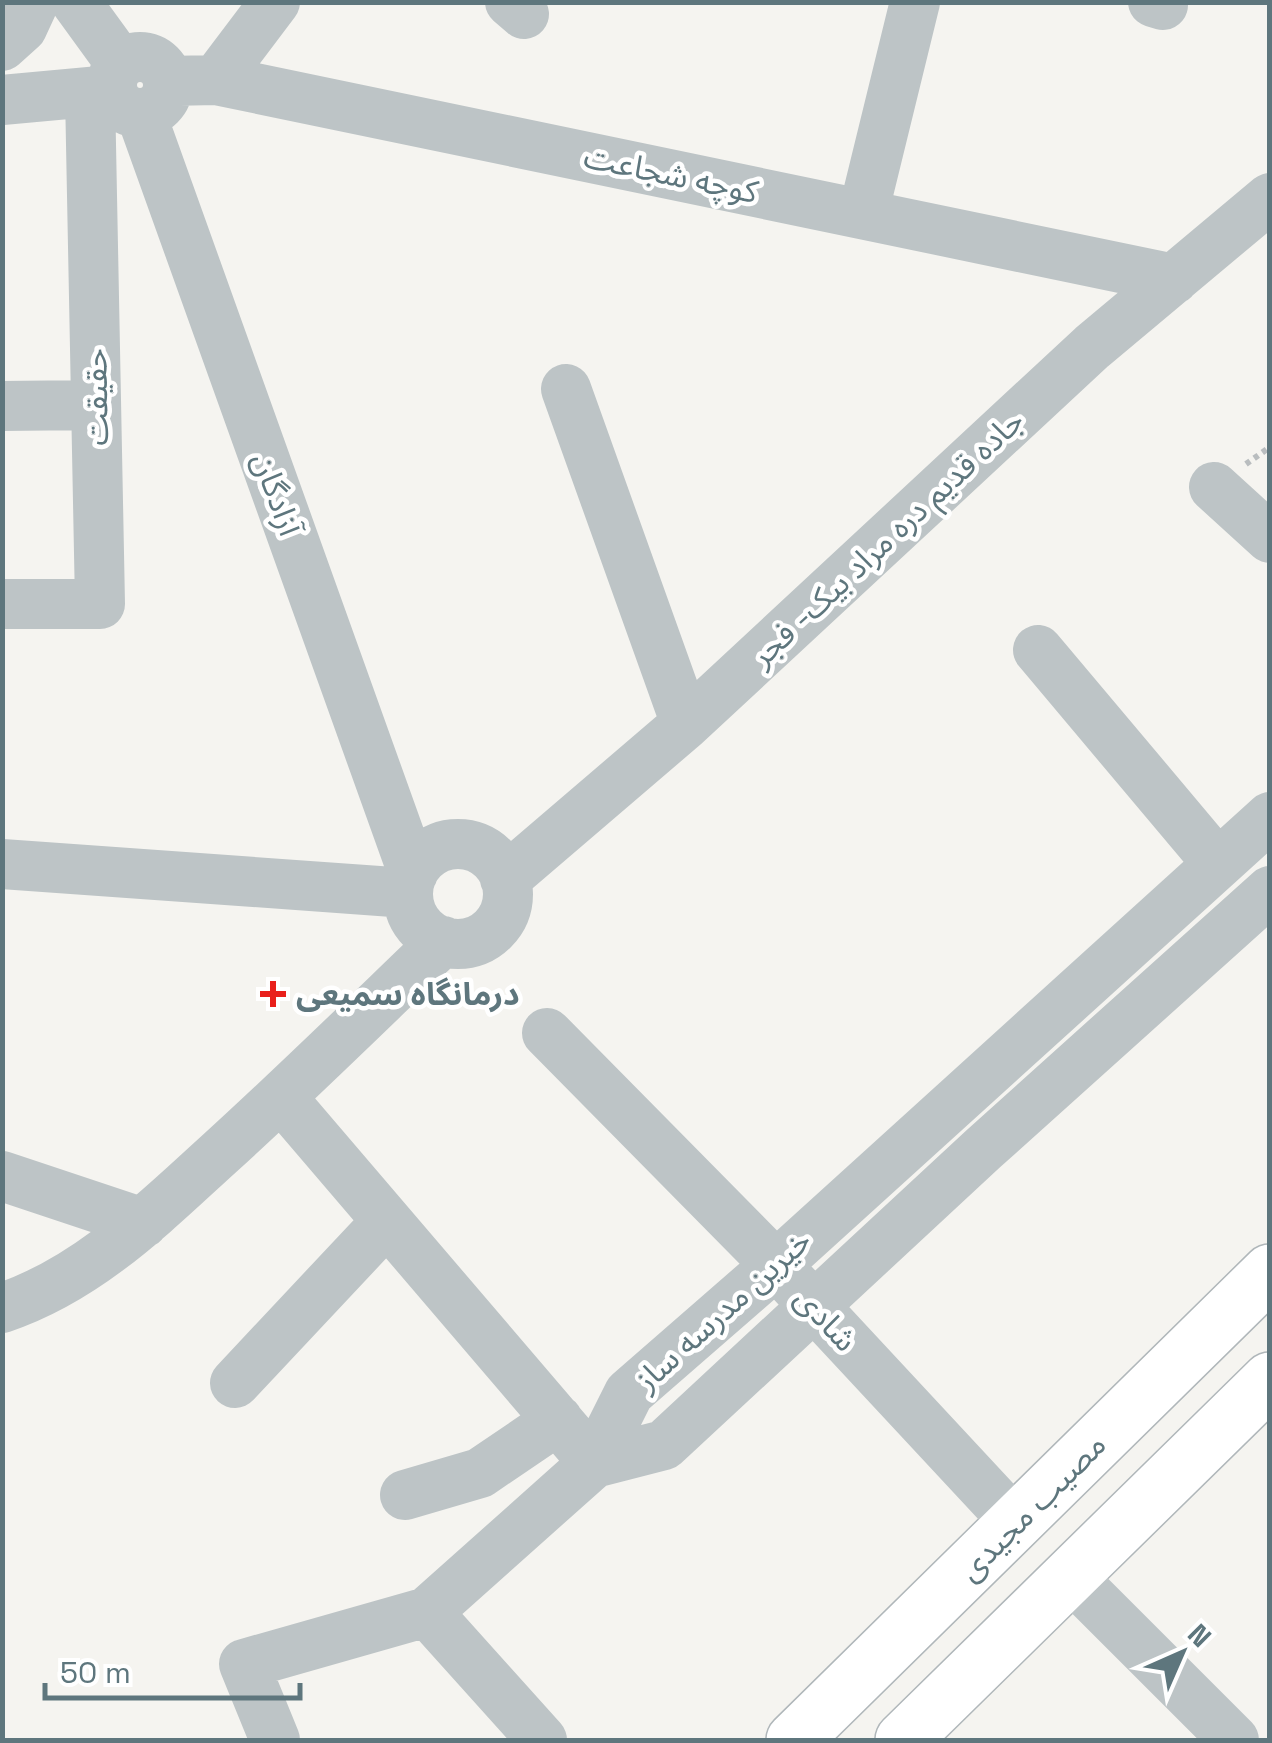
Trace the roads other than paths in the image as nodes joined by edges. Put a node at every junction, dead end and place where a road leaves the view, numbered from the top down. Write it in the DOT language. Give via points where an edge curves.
graph roads {
  1 [pos="34,2"];
  2 [pos="76,2"];
  3 [pos="276,2"];
  4 [pos="914,2"];
  5 [pos="2,46"];
  6 [pos="216,80"];
  7 [pos="126,88"];
  8 [pos="2,100"];
  9 [pos="1270,198"];
  10 [pos="863,214"];
  11 [pos="1174,278"];
  12 [pos="566,389"];
  13 [pos="96,405"];
  14 [pos="2,406"];
  15 [pos="1214,487"];
  16 [pos="1270,538"];
  17 [pos="2,604"];
  18 [pos="1038,650"];
  19 [pos="686,724"];
  20 [pos="1270,818"];
  21 [pos="2,864"];
  22 [pos="1218,864"];
  23 [pos="504,878"];
  24 [pos="410,883"];
  25 [pos="1270,890"];
  26 [pos="442,940"];
  27 [pos="547,1033"];
  28 [pos="281,1097"];
  29 [pos="2,1176"];
  30 [pos="387,1221"];
  31 [pos="143,1223"];
  32 [pos="776,1264"];
  33 [pos="1270,1272"];
  34 [pos="2,1308"];
  35 [pos="814,1308"];
  36 [pos="1270,1380"];
  37 [pos="235,1383"];
  38 [pos="558,1420"];
  39 [pos="594,1463"];
  40 [pos="405,1494"];
  41 [pos="1016,1522"];
  42 [pos="1070,1577"];
  43 [pos="428,1612"];
  44 [pos="276,1740"];
  45 [pos="542,1740"];
  46 [pos="794,1740"];
  47 [pos="903,1740"];
  48 [pos="1234,1740"];
  1 -- 5 [label="street" via="22,28"];
  2 -- 7 [label="street, آزادگان"];
  3 -- 6 [label="street"];
  4 -- 10 [label="street"];
  6 -- 7 [label="street, کوچه شجاعت"];
  6 -- 10 [label="street, کوچه شجاعت"];
  7 -- 8 [label="street, کوچه شجاعت"];
  7 -- 13 [label="street, حقیقت"];
  7 -- 24 [label="street, آزادگان"];
  9 -- 11 [label="street, جاده قدیم دره مراد بیک- فجر"];
  10 -- 11 [label="street, کوچه شجاعت"];
  11 -- 19 [label="street, جاده قدیم دره مراد بیک- فجر"];
  12 -- 19 [label="street"];
  13 -- 14 [label="street"];
  13 -- 17 [label="street, حقیقت" via="100,604"];
  15 -- 16 [label="street"];
  18 -- 22 [label="street"];
  19 -- 23 [label="street, جاده قدیم دره مراد بیک- فجر"];
  20 -- 22 [label="street, خیرین مدرسه ساز"];
  21 -- 24 [label="street"];
  22 -- 32 [label="street, خیرین مدرسه ساز"];
  23 -- 24 [label="street" via="483,850 458,843 433,850"];
  23 -- 26 [label="street" via="502,920 483,938"];
  24 -- 26 [label="street" via="414,919"];
  25 -- 35 [label="street, خیرین مدرسه ساز"];
  26 -- 28 [label="street"];
  27 -- 32 [label="street, شادی"];
  28 -- 30 [label="street"];
  28 -- 31 [label="street"];
  29 -- 31 [label="street"];
  30 -- 37 [label="street"];
  30 -- 38 [label="street"];
  31 -- 34 [label="street" via="118,1246"];
  32 -- 35 [label="street, شادی"];
  32 -- 39 [label="street, خیرین مدرسه ساز" via="629,1392"];
  33 -- 41 [label="main road, مصیب مجیدی"];
  35 -- 39 [label="street, خیرین مدرسه ساز" via="664,1445"];
  35 -- 41 [label="street, شادی"];
  36 -- 42 [label="main road"];
  38 -- 39 [label="street"];
  38 -- 40 [label="street" via="480,1473"];
  39 -- 43 [label="street"];
  41 -- 46 [label="main road, مصیب مجیدی"];
  42 -- 47 [label="main road"];
  42 -- 48 [label="street"];
  43 -- 44 [label="street" via="244,1664"];
  43 -- 45 [label="street"];
}
